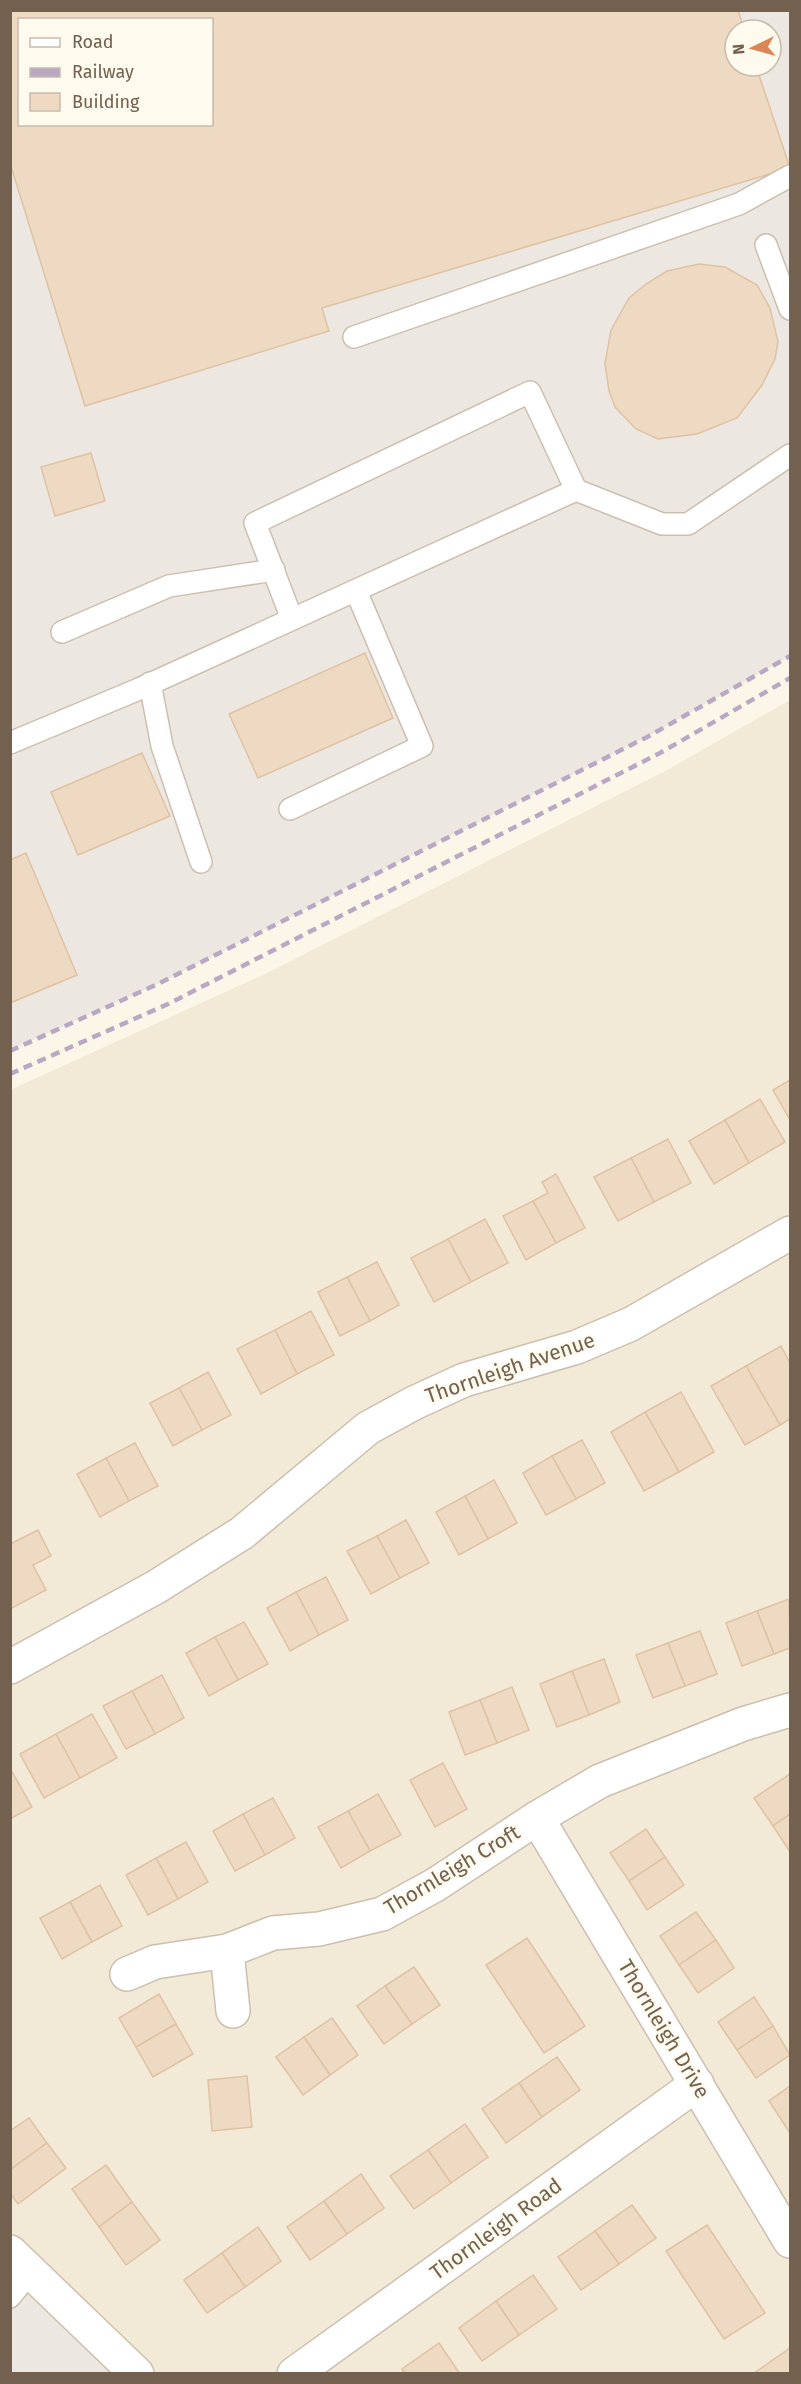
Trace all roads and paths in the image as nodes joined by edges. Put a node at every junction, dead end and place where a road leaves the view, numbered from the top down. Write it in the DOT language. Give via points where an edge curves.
graph roads {
  1 [pos="790,176"];
  2 [pos="766,244"];
  3 [pos="790,309"];
  4 [pos="354,337"];
  5 [pos="790,455"];
  6 [pos="576,490"];
  7 [pos="274,570"];
  8 [pos="356,591"];
  9 [pos="292,619"];
  10 [pos="62,632"];
  11 [pos="145,686"];
  12 [pos="12,738"];
  13 [pos="290,809"];
  14 [pos="201,862"];
  15 [pos="790,1233"];
  16 [pos="10,1667"];
  17 [pos="790,1710"];
  18 [pos="537,1818"];
  19 [pos="227,1951"];
  20 [pos="127,1974"];
  21 [pos="233,2011"];
  22 [pos="697,2084"];
  23 [pos="790,2241"];
  24 [pos="21,2261"];
  25 [pos="10,2296"];
  26 [pos="137,2373"];
  27 [pos="294,2373"];
  1 -- 4 [label="lane" via="739,204"];
  2 -- 3 [label="lane"];
  5 -- 6 [label="lane" via="688,524 662,524"];
  6 -- 7 [label="lane" via="530,392 255,523"];
  6 -- 8 [label="lane"];
  7 -- 9 [label="lane"];
  7 -- 10 [label="lane" via="169,586"];
  8 -- 9 [label="lane"];
  8 -- 13 [label="lane" via="422,746"];
  9 -- 11 [label="lane"];
  11 -- 12 [label="lane"];
  11 -- 14 [label="lane"];
  15 -- 16 [label="street, Thornleigh Avenue" via="631,1324 577,1347 464,1380 414,1402 368,1428 242,1533 156,1587"];
  17 -- 18 [label="street" via="743,1724 600,1781"];
  18 -- 19 [label="street, Thornleigh Croft" via="435,1885 382,1914 319,1929 273,1933"];
  18 -- 22 [label="street, Thornleigh Drive"];
  19 -- 20 [label="street, Thornleigh Croft" via="155,1962"];
  19 -- 21 [label="street"];
  22 -- 23 [label="street, Thornleigh Drive"];
  22 -- 27 [label="street, Thornleigh Road"];
  24 -- 25 [label="lane"];
  24 -- 26 [label="street"];
}
